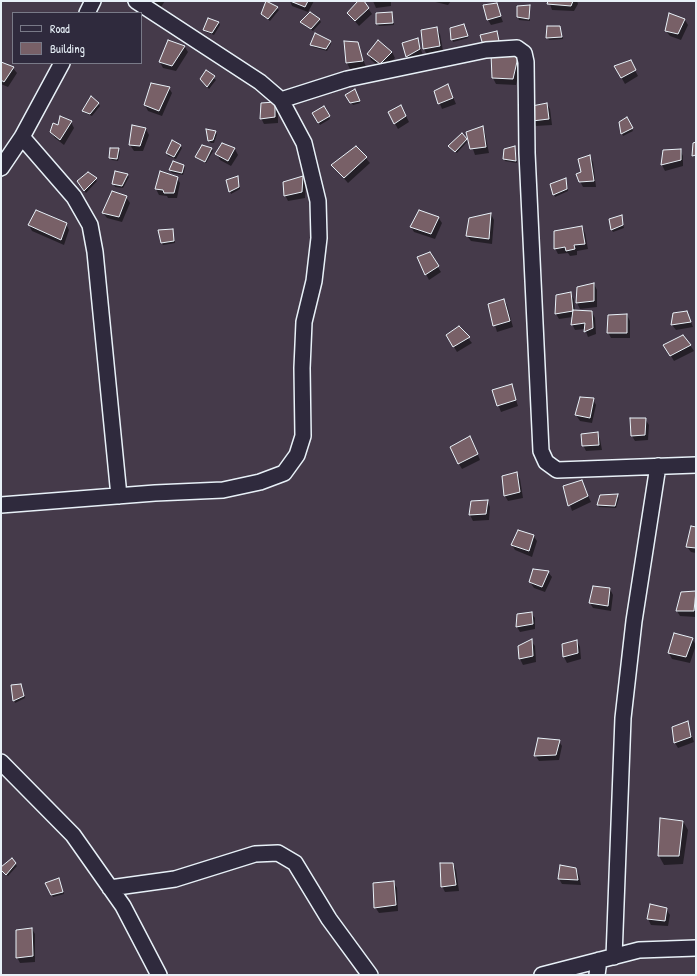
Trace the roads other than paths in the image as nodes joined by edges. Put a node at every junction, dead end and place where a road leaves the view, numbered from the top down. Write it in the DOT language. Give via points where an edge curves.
graph roads {
  1 [pos="92,1"];
  2 [pos="136,1"];
  3 [pos="87,12"];
  4 [pos="61,64"];
  5 [pos="281,100"];
  6 [pos="22,137"];
  7 [pos="1,168"];
  8 [pos="696,465"];
  9 [pos="658,466"];
  10 [pos="119,496"];
  11 [pos="1,506"];
  12 [pos="1,762"];
  13 [pos="110,888"];
  14 [pos="696,948"];
  15 [pos="614,957"];
  16 [pos="598,968"];
  17 [pos="159,975"];
  18 [pos="370,975"];
  19 [pos="542,975"];
  1 -- 3 [label="street"];
  2 -- 5 [label="street" via="229,60"];
  4 -- 6 [label="street"];
  5 -- 9 [label="street" via="347,79 486,50 517,48 524,53 541,451 546,462 557,470"];
  5 -- 10 [label="street" via="304,143 318,201 319,238 314,281 304,322 304,436 298,455 284,473 260,482 223,490"];
  6 -- 7 [label="street"];
  6 -- 10 [label="street" via="74,198 90,225 95,252"];
  8 -- 9 [label="street"];
  9 -- 15 [label="street" via="634,621 623,718"];
  10 -- 11 [label="street"];
  12 -- 13 [label="street" via="73,835"];
  13 -- 17 [label="street"];
  13 -- 18 [label="street" via="175,880 255,854 278,853 295,863 329,919"];
  14 -- 15 [label="street" via="639,950"];
  15 -- 16 [label="street"];
  16 -- 19 [label="street"];
}
